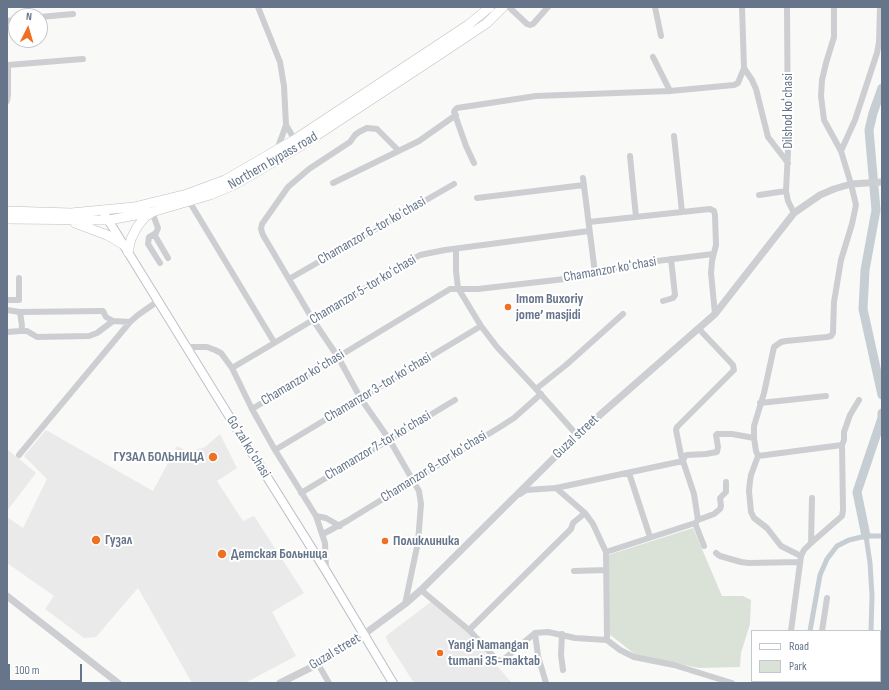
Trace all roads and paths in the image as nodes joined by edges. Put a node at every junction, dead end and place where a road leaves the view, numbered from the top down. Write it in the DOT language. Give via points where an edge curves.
graph roads {
  1 [pos="258,7"];
  2 [pos="490,7"];
  3 [pos="503,7"];
  4 [pos="509,7"];
  5 [pos="548,7"];
  6 [pos="655,7"];
  7 [pos="742,7"];
  8 [pos="787,7"];
  9 [pos="834,7"];
  10 [pos="880,7"];
  11 [pos="73,14"];
  12 [pos="48,16"];
  13 [pos="661,36"];
  14 [pos="881,42"];
  15 [pos="436,51"];
  16 [pos="653,57"];
  17 [pos="83,59"];
  18 [pos="744,68"];
  19 [pos="670,91"];
  20 [pos="7,101"];
  21 [pos="456,115"];
  22 [pos="286,125"];
  23 [pos="674,136"];
  24 [pos="297,144"];
  25 [pos="276,151"];
  26 [pos="399,151"];
  27 [pos="841,151"];
  28 [pos="630,156"];
  29 [pos="474,163"];
  30 [pos="788,163"];
  31 [pos="583,178"];
  32 [pos="882,182"];
  33 [pos="333,183"];
  34 [pos="454,184"];
  35 [pos="851,184"];
  36 [pos="584,185"];
  37 [pos="786,191"];
  38 [pos="759,195"];
  39 [pos="477,198"];
  40 [pos="189,202"];
  41 [pos="102,210"];
  42 [pos="7,211"];
  43 [pos="152,212"];
  44 [pos="682,212"];
  45 [pos="794,213"];
  46 [pos="636,217"];
  47 [pos="7,219"];
  48 [pos="70,220"];
  49 [pos="109,220"];
  50 [pos="589,222"];
  51 [pos="589,231"];
  52 [pos="154,234"];
  53 [pos="126,248"];
  54 [pos="456,249"];
  55 [pos="713,254"];
  56 [pos="168,258"];
  57 [pos="672,259"];
  58 [pos="160,263"];
  59 [pos="595,273"];
  60 [pos="19,278"];
  61 [pos="289,279"];
  62 [pos="458,288"];
  63 [pos="7,300"];
  64 [pos="18,300"];
  65 [pos="158,301"];
  66 [pos="663,301"];
  67 [pos="7,310"];
  68 [pos="18,311"];
  69 [pos="622,314"];
  70 [pos="715,314"];
  71 [pos="314,320"];
  72 [pos="113,321"];
  73 [pos="130,322"];
  74 [pos="481,326"];
  75 [pos="699,329"];
  76 [pos="21,331"];
  77 [pos="7,332"];
  78 [pos="274,342"];
  79 [pos="186,347"];
  80 [pos="338,357"];
  81 [pos="232,368"];
  82 [pos="536,389"];
  83 [pos="541,394"];
  84 [pos="826,396"];
  85 [pos="361,399"];
  86 [pos="456,400"];
  87 [pos="859,400"];
  88 [pos="760,403"];
  89 [pos="252,409"];
  90 [pos="577,435"];
  91 [pos="754,438"];
  92 [pos="389,439"];
  93 [pos="842,445"];
  94 [pos="275,450"];
  95 [pos="19,455"];
  96 [pos="758,456"];
  97 [pos="683,461"];
  98 [pos="629,473"];
  99 [pos="413,480"];
  100 [pos="726,482"];
  101 [pos="556,488"];
  102 [pos="301,493"];
  103 [pos="516,496"];
  104 [pos="812,498"];
  105 [pos="585,513"];
  106 [pos="316,516"];
  107 [pos="696,522"];
  108 [pos="340,526"];
  109 [pos="323,534"];
  110 [pos="650,537"];
  111 [pos="811,543"];
  112 [pos="704,546"];
  113 [pos="606,552"];
  114 [pos="716,553"];
  115 [pos="800,559"];
  116 [pos="606,570"];
  117 [pos="326,571"];
  118 [pos="574,571"];
  119 [pos="421,590"];
  120 [pos="7,596"];
  121 [pos="827,598"];
  122 [pos="405,604"];
  123 [pos="469,630"];
  124 [pos="791,630"];
  125 [pos="822,630"];
  126 [pos="535,633"];
  127 [pos="562,634"];
  128 [pos="364,635"];
  129 [pos="607,640"];
  130 [pos="318,664"];
  131 [pos="563,670"];
  132 [pos="118,683"];
  133 [pos="280,683"];
  134 [pos="329,683"];
  135 [pos="393,683"];
  136 [pos="546,683"];
  137 [pos="732,683"];
  1 -- 22 [label="street" via="280,62"];
  2 -- 15 [label="main road, Northern bypass road"];
  3 -- 15 [label="main road, Northern bypass road" via="487,23"];
  4 -- 5 [label="street" via="530,25"];
  6 -- 13 [label="street"];
  7 -- 18 [label="street"];
  8 -- 30 [label="street, Dilshod koʻchasi"];
  9 -- 27 [label="street" via="834,37 822,80 821,96 824,120"];
  10 -- 14 [label="street"];
  11 -- 12 [label="street"];
  14 -- 27 [label="street" via="855,120"];
  15 -- 24 [label="main road, Northern bypass road"];
  16 -- 19 [label="street"];
  17 -- 20 [label="street" via="8,65"];
  18 -- 19 [label="street" via="740,80 734,85"];
  18 -- 30 [label="street" via="756,89 768,137"];
  19 -- 21 [label="street" via="536,96 457,108 454,110"];
  21 -- 26 [label="street"];
  21 -- 29 [label="street"];
  22 -- 24 [label="street"];
  22 -- 25 [label="street"];
  23 -- 44 [label="street"];
  24 -- 25 [label="main road, Northern bypass road"];
  24 -- 40 [label="main road, Northern bypass road" via="234,185"];
  25 -- 41 [label="main road, Northern bypass road" via="225,180 187,194 134,207"];
  26 -- 33 [label="street"];
  26 -- 61 [label="street" via="381,132 367,128 288,187 262,224 261,230"];
  27 -- 35 [label="street"];
  28 -- 46 [label="street"];
  30 -- 37 [label="street, Dilshod koʻchasi"];
  31 -- 36 [label="street"];
  32 -- 35 [label="street, Guzal street"];
  34 -- 61 [label="street, Chamanzor 6-tor koʻchasi"];
  35 -- 45 [label="street, Guzal street" via="820,195"];
  35 -- 88 [label="street" via="856,205 841,260 834,302 833,333 827,337 786,341 776,345"];
  36 -- 39 [label="street"];
  36 -- 50 [label="street"];
  37 -- 38 [label="street"];
  37 -- 45 [label="street, Dilshod koʻchasi"];
  40 -- 43 [label="main road, Northern bypass road"];
  40 -- 78 [label="street"];
  41 -- 42 [label="main road, Northern bypass road" via="71,213"];
  41 -- 49 [label="main road, Goʻzal koʻchasi"];
  43 -- 49 [label="main road, Northern bypass road"];
  43 -- 52 [label="street" via="158,228"];
  43 -- 53 [label="main road" via="137,228"];
  44 -- 46 [label="street"];
  44 -- 55 [label="street" via="710,209 714,211 716,245"];
  45 -- 70 [label="street, Guzal street"];
  46 -- 50 [label="street"];
  47 -- 48 [label="main road, Northern bypass road"];
  48 -- 49 [label="main road, Northern bypass road"];
  48 -- 53 [label="main road" via="107,235"];
  49 -- 53 [label="main road, Goʻzal koʻchasi"];
  50 -- 51 [label="street"];
  51 -- 54 [label="street, Chamanzor 5-tor koʻchasi"];
  51 -- 59 [label="street"];
  52 -- 56 [label="street"];
  52 -- 58 [label="street" via="149,238 148,244"];
  53 -- 65 [label="main road, Goʻzal koʻchasi"];
  54 -- 62 [label="street"];
  54 -- 71 [label="street, Chamanzor 5-tor koʻchasi" via="415,257"];
  55 -- 57 [label="street, Chamanzor koʻchasi"];
  55 -- 70 [label="street" via="711,273"];
  57 -- 59 [label="street, Chamanzor koʻchasi" via="625,265"];
  57 -- 66 [label="street" via="675,296"];
  59 -- 62 [label="street, Chamanzor koʻchasi" via="582,277 478,289"];
  60 -- 64 [label="street"];
  61 -- 71 [label="street"];
  62 -- 74 [label="street"];
  62 -- 80 [label="street, Chamanzor koʻchasi" via="450,289"];
  63 -- 64 [label="street"];
  64 -- 68 [label="street"];
  65 -- 73 [label="street"];
  65 -- 79 [label="main road, Goʻzal koʻchasi"];
  67 -- 68 [label="street"];
  68 -- 72 [label="street" via="101,310"];
  68 -- 76 [label="street"];
  69 -- 82 [label="street"];
  70 -- 75 [label="street, Guzal street"];
  71 -- 78 [label="street, Chamanzor 5-tor koʻchasi"];
  71 -- 80 [label="street"];
  72 -- 73 [label="street"];
  72 -- 76 [label="street" via="89,336 37,337 27,331"];
  73 -- 95 [label="street"];
  74 -- 82 [label="street"];
  74 -- 85 [label="street, Chamanzor 3-tor koʻchasi"];
  75 -- 90 [label="street, Guzal street"];
  75 -- 97 [label="street" via="733,365 734,370 677,427"];
  76 -- 77 [label="street"];
  78 -- 81 [label="street, Chamanzor 5-tor koʻchasi"];
  79 -- 81 [label="street" via="207,347 215,350 221,353"];
  79 -- 117 [label="main road, Goʻzal koʻchasi"];
  80 -- 85 [label="street"];
  80 -- 89 [label="street, Chamanzor koʻchasi"];
  81 -- 89 [label="street"];
  82 -- 83 [label="street"];
  83 -- 90 [label="street"];
  83 -- 99 [label="street, Chamanzor 8-tor koʻchasi" via="514,418"];
  84 -- 88 [label="street"];
  85 -- 92 [label="street"];
  85 -- 94 [label="street, Chamanzor 3-tor koʻchasi"];
  86 -- 92 [label="street, Chamanzor 7-tor koʻchasi"];
  87 -- 93 [label="street" via="850,415"];
  88 -- 91 [label="street" via="754,426"];
  89 -- 94 [label="street"];
  90 -- 103 [label="street, Guzal street"];
  91 -- 96 [label="street"];
  91 -- 97 [label="street" via="717,434 717,452 687,455"];
  92 -- 99 [label="street"];
  92 -- 102 [label="street, Chamanzor 7-tor koʻchasi"];
  93 -- 96 [label="street"];
  93 -- 111 [label="street" via="842,516"];
  94 -- 102 [label="street"];
  96 -- 115 [label="street" via="750,481 751,512 781,546"];
  97 -- 98 [label="street"];
  97 -- 107 [label="street" via="694,494"];
  98 -- 101 [label="street"];
  98 -- 110 [label="street"];
  99 -- 108 [label="street, Chamanzor 8-tor koʻchasi"];
  99 -- 122 [label="street" via="419,491 421,504 416,557"];
  100 -- 107 [label="street" via="726,492 720,498 720,509"];
  101 -- 103 [label="street" via="526,490"];
  101 -- 105 [label="street"];
  102 -- 106 [label="street"];
  103 -- 119 [label="street, Guzal street"];
  104 -- 111 [label="street"];
  105 -- 113 [label="street"];
  105 -- 123 [label="street"];
  106 -- 108 [label="street"];
  106 -- 109 [label="street"];
  107 -- 110 [label="street"];
  107 -- 112 [label="street"];
  108 -- 109 [label="street, Chamanzor 8-tor koʻchasi"];
  109 -- 117 [label="street"];
  110 -- 113 [label="street"];
  111 -- 115 [label="street"];
  113 -- 116 [label="street"];
  114 -- 115 [label="street" via="745,562"];
  115 -- 124 [label="street"];
  116 -- 118 [label="street"];
  116 -- 129 [label="street"];
  117 -- 128 [label="main road, Goʻzal koʻchasi"];
  119 -- 122 [label="street, Guzal street"];
  119 -- 123 [label="street"];
  120 -- 132 [label="street"];
  121 -- 125 [label="street"];
  122 -- 128 [label="street, Guzal street"];
  123 -- 126 [label="street" via="496,659 500,660"];
  126 -- 127 [label="street"];
  126 -- 136 [label="street" via="538,656"];
  127 -- 129 [label="street" via="575,638"];
  127 -- 131 [label="street"];
  128 -- 130 [label="street, Guzal street"];
  128 -- 135 [label="main road, Goʻzal koʻchasi"];
  129 -- 137 [label="street" via="634,657 674,665"];
  130 -- 133 [label="street, Guzal street"];
  130 -- 134 [label="street"];
}
